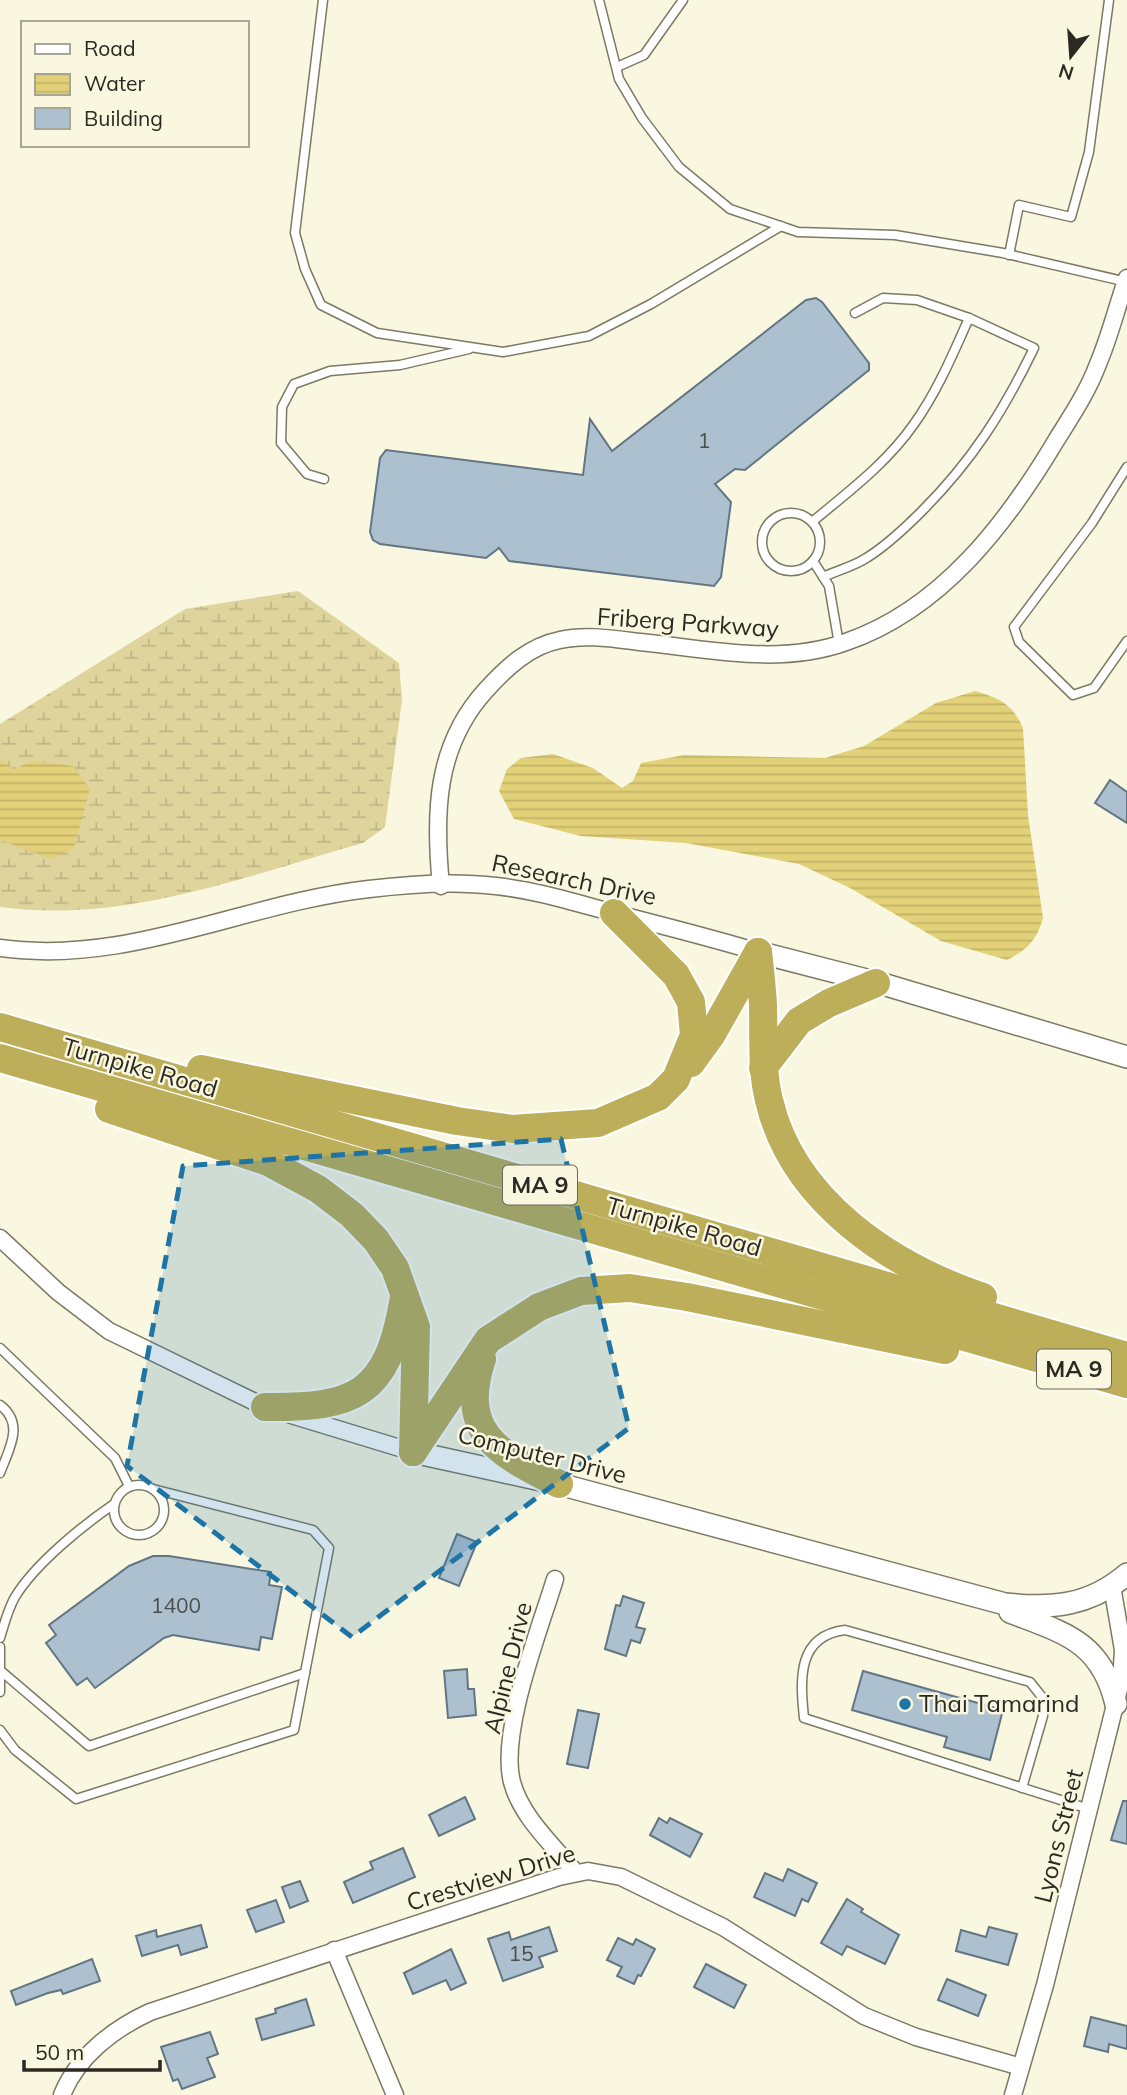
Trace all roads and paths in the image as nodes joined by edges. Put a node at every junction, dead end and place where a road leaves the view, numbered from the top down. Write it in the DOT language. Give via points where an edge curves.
graph roads {
  1 [pos="323,0"];
  2 [pos="599,0"];
  3 [pos="683,0"];
  4 [pos="1109,0"];
  5 [pos="617,67"];
  6 [pos="780,226"];
  7 [pos="1009,255"];
  8 [pos="1127,280"];
  9 [pos="855,313"];
  10 [pos="968,318"];
  11 [pos="476,348"];
  12 [pos="1127,467"];
  13 [pos="324,479"];
  14 [pos="812,522"];
  15 [pos="813,561"];
  16 [pos="823,577"];
  17 [pos="1127,641"];
  18 [pos="839,644"];
  19 [pos="441,886"];
  20 [pos="614,913"];
  21 [pos="0,948"];
  22 [pos="758,952"];
  23 [pos="876,983"];
  24 [pos="0,1025"];
  25 [pos="0,1058"];
  26 [pos="1127,1060"];
  27 [pos="763,1068"];
  28 [pos="0,1073"];
  29 [pos="676,1079"];
  30 [pos="0,1238"];
  31 [pos="404,1296"];
  32 [pos="488,1340"];
  33 [pos="1080,1342"];
  34 [pos="0,1348"];
  35 [pos="1021,1354"];
  36 [pos="1127,1356"];
  37 [pos="1127,1384"];
  38 [pos="0,1405"];
  39 [pos="265,1407"];
  40 [pos="413,1452"];
  41 [pos="0,1473"];
  42 [pos="559,1484"];
  43 [pos="130,1486"];
  44 [pos="153,1489"];
  45 [pos="114,1504"];
  46 [pos="555,1579"];
  47 [pos="1120,1580"];
  48 [pos="962,1593"];
  49 [pos="0,1639"];
  50 [pos="0,1647"];
  51 [pos="1,1671"];
  52 [pos="305,1673"];
  53 [pos="0,1692"];
  54 [pos="1121,1706"];
  55 [pos="0,1730"];
  56 [pos="1022,1788"];
  57 [pos="1089,1809"];
  58 [pos="576,1873"];
  59 [pos="334,1950"];
  60 [pos="1021,2067"];
  61 [pos="62,2095"];
  62 [pos="395,2095"];
  63 [pos="1013,2095"];
  1 -- 11 [label="lane" via="295,233 304,269 321,304 377,333"];
  2 -- 5 [label="lane"];
  3 -- 5 [label="lane" via="644,55"];
  4 -- 7 [label="lane" via="1089,152 1071,217 1019,205"];
  5 -- 6 [label="lane" via="642,118 679,167 730,209"];
  6 -- 7 [label="lane" via="798,232 895,235"];
  6 -- 11 [label="lane" via="589,336 503,352"];
  7 -- 8 [label="lane"];
  8 -- 18 [label="street, Friberg Parkway" via="1080,402 996,531 929,598"];
  9 -- 10 [label="lane" via="883,298 917,300"];
  10 -- 14 [label="lane" via="944,374 914,425 877,467"];
  10 -- 16 [label="lane" via="1034,348 1012,394 955,478 905,527 864,560"];
  11 -- 13 [label="lane" via="400,365 330,371 294,384 282,408 281,443 307,474"];
  12 -- 17 [label="lane" via="1092,523 1014,627 1019,642 1073,695 1094,688"];
  14 -- 15 [label="lane" via="819,534"];
  14 -- 15 [label="lane" via="800,514 786,513 774,518 762,542 765,556 788,571"];
  15 -- 16 [label="lane"];
  16 -- 18 [label="lane" via="834,606"];
  18 -- 19 [label="street, Friberg Parkway" via="762,655 607,638 560,639 527,653 478,698 458,726 445,760 437,838"];
  19 -- 20 [label="street, Research Drive" via="495,886"];
  19 -- 21 [label="street, Research Drive" via="369,889 277,905 143,943 46,952"];
  20 -- 22 [label="street, Research Drive"];
  20 -- 29 [label="highway" via="676,975 691,1002 694,1035"];
  22 -- 23 [label="street, Research Drive"];
  22 -- 27 [label="highway"];
  22 -- 29 [label="highway" via="712,1034"];
  23 -- 26 [label="street, Research Drive"];
  23 -- 27 [label="highway" via="799,1021"];
  24 -- 29 [label="highway" via="512,1129 598,1124 658,1097"];
  24 -- 33 [label="highway, Turnpike Road / MA 9"];
  25 -- 35 [label="highway, Turnpike Road / MA 9"];
  27 -- 33 [label="highway" via="771,1108 793,1158 839,1217 874,1244 925,1272 962,1290 1037,1315"];
  28 -- 31 [label="highway" via="208,1140 278,1167 318,1189 376,1240 395,1268"];
  30 -- 39 [label="street, Computer Drive" via="109,1331"];
  31 -- 39 [label="highway" via="393,1351 366,1388 337,1403"];
  31 -- 40 [label="highway" via="416,1328"];
  32 -- 35 [label="highway" via="539,1307 581,1291 630,1288 974,1357"];
  32 -- 40 [label="highway"];
  32 -- 42 [label="highway" via="474,1386 480,1427 506,1456"];
  33 -- 36 [label="highway, Turnpike Road / MA 9"];
  34 -- 43 [label="lane" via="115,1458"];
  35 -- 37 [label="highway, Turnpike Road / MA 9"];
  38 -- 41 [label="lane" via="15,1424"];
  39 -- 40 [label="street, Computer Drive"];
  40 -- 42 [label="street, Computer Drive"];
  42 -- 48 [label="street, Computer Drive"];
  43 -- 44 [label="lane"];
  43 -- 45 [label="lane" via="119,1493"];
  44 -- 45 [label="lane" via="165,1510 162,1522 142,1536 120,1528"];
  44 -- 52 [label="lane" via="313,1530 329,1548"];
  45 -- 49 [label="lane" via="26,1582 13,1600"];
  46 -- 58 [label="street, Alpine Drive" via="519,1697 510,1767 526,1812"];
  47 -- 48 [label="street, Computer Drive" via="1078,1603 1044,1607 1005,1604"];
  47 -- 54 [label="street, Lyons Street"];
  48 -- 54 [label="street" via="1076,1639 1097,1659"];
  50 -- 51 [label="lane"];
  51 -- 52 [label="lane" via="89,1746"];
  51 -- 53 [label="lane"];
  52 -- 55 [label="lane" via="294,1730 76,1799 15,1750"];
  54 -- 57 [label="street, Lyons Street"];
  56 -- 56 [label="lane" via="804,1718 800,1682 813,1643 826,1633 845,1630 1030,1682 1042,1697 1043,1716"];
  56 -- 57 [label="lane"];
  57 -- 60 [label="street, Lyons Street"];
  58 -- 59 [label="street, Crestview Drive"];
  58 -- 60 [label="street, Crestview Drive" via="605,1872 675,1902 879,2023"];
  59 -- 61 [label="street, Crestview Drive" via="136,2018 92,2051"];
  59 -- 62 [label="street"];
  60 -- 63 [label="street, Lyons Street"];
}
